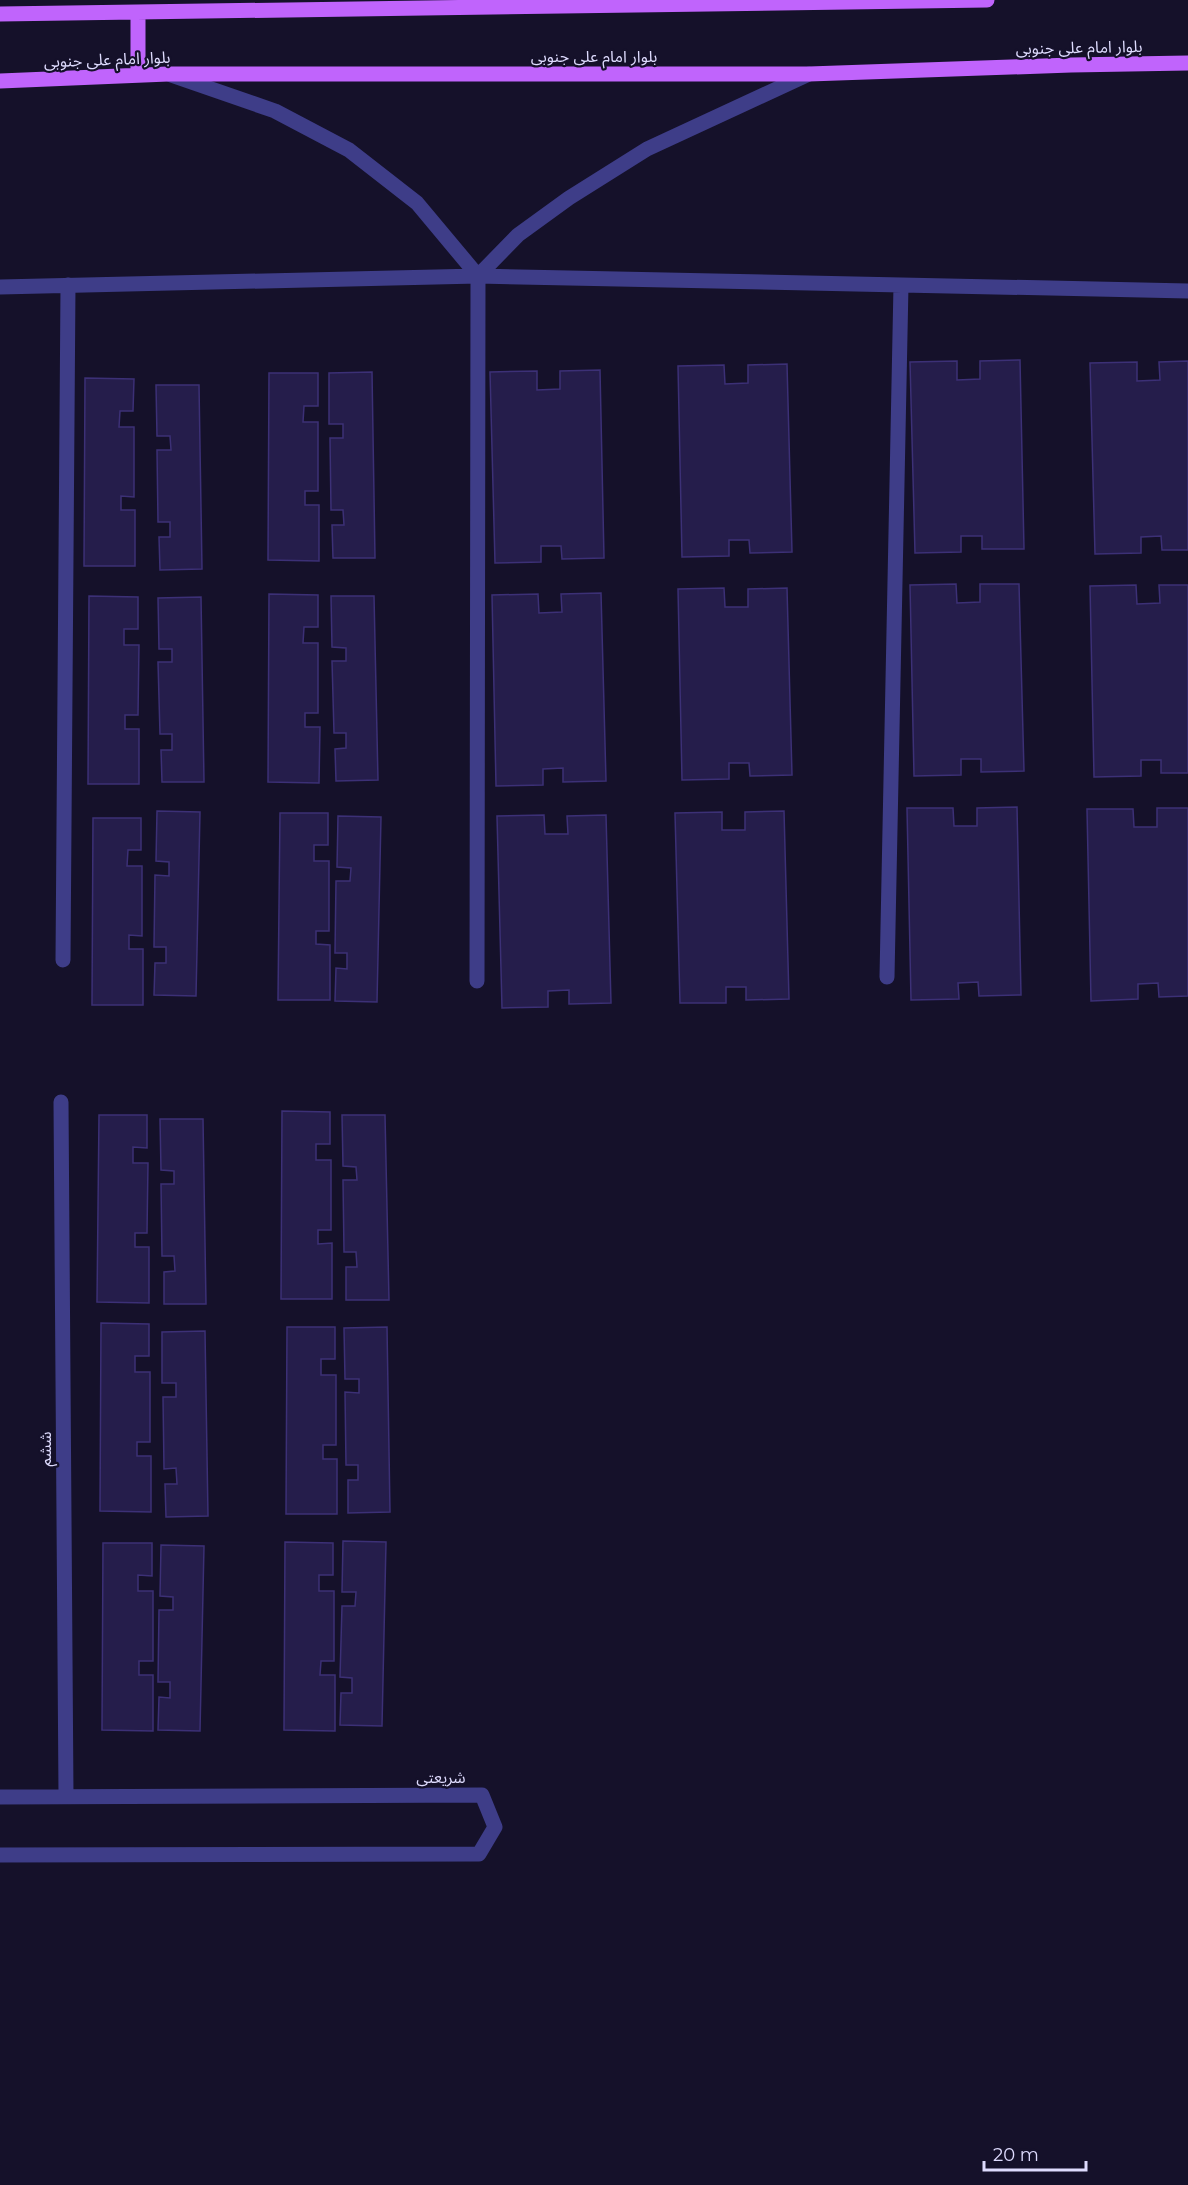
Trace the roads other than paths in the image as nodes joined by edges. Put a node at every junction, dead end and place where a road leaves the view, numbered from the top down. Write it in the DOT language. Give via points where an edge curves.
graph roads {
  1 [pos="987,0"];
  2 [pos="138,12"];
  3 [pos="0,14"];
  4 [pos="1188,63"];
  5 [pos="168,74"];
  6 [pos="809,74"];
  7 [pos="138,75"];
  8 [pos="0,81"];
  9 [pos="478,276"];
  10 [pos="68,285"];
  11 [pos="901,285"];
  12 [pos="0,287"];
  13 [pos="1188,291"];
  14 [pos="63,960"];
  15 [pos="887,977"];
  16 [pos="477,981"];
  17 [pos="61,1102"];
  18 [pos="66,1796"];
  19 [pos="0,1797"];
  20 [pos="0,1855"];
  1 -- 2 [label="main road"];
  2 -- 3 [label="main road"];
  2 -- 7 [label="main road"];
  4 -- 6 [label="main road, بلوار امام علی جنوبی"];
  5 -- 6 [label="main road, بلوار امام علی جنوبی"];
  5 -- 7 [label="main road, بلوار امام علی جنوبی"];
  5 -- 9 [label="street" via="275,111 349,150 417,203"];
  6 -- 9 [label="street" via="647,149 518,234"];
  7 -- 8 [label="main road, بلوار امام علی جنوبی"];
  9 -- 10 [label="street"];
  9 -- 11 [label="street"];
  9 -- 16 [label="street"];
  10 -- 12 [label="street"];
  10 -- 14 [label="street"];
  11 -- 13 [label="street"];
  11 -- 15 [label="street"];
  17 -- 18 [label="street, ششم"];
  18 -- 19 [label="street, شریعتی"];
  18 -- 20 [label="street, شریعتی" via="483,1795 495,1827 478,1854"];
}
